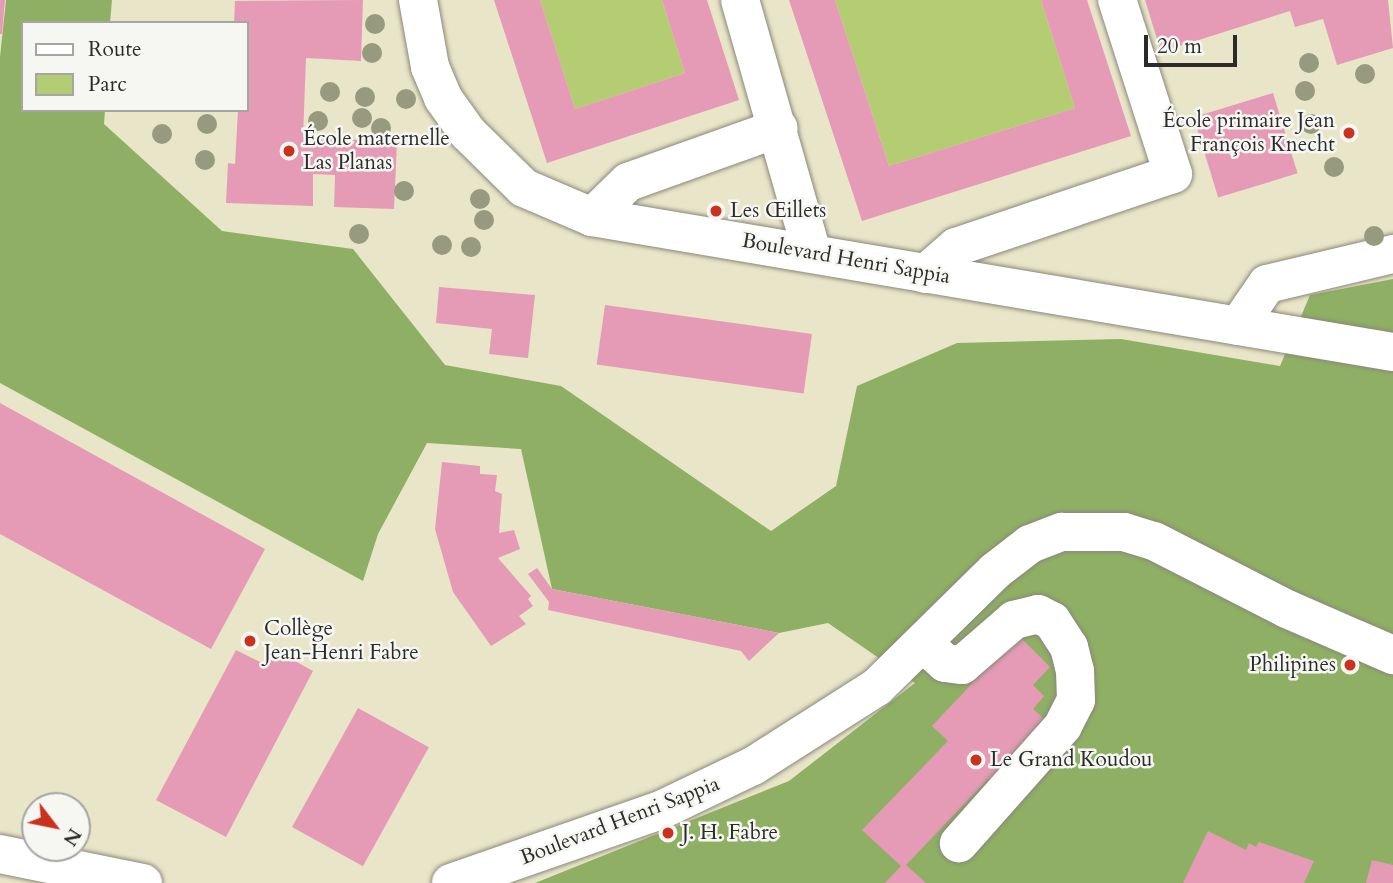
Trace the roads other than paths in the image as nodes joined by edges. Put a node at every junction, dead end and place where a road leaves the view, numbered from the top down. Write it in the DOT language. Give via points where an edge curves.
graph roads {
  1 [pos="418,0"];
  2 [pos="740,0"];
  3 [pos="1117,0"];
  4 [pos="779,128"];
  5 [pos="592,217"];
  6 [pos="812,253"];
  7 [pos="1393,254"];
  8 [pos="925,274"];
  9 [pos="1238,326"];
  10 [pos="1393,352"];
  11 [pos="924,644"];
  12 [pos="1393,655"];
  13 [pos="959,843"];
  14 [pos="0,854"];
  15 [pos="128,882"];
  16 [pos="451,883"];
  1 -- 5 [label="street, Boulevard Henri Sappia" via="429,67 443,99 468,132 524,188"];
  2 -- 4 [label="street"];
  3 -- 8 [label="street" via="1173,174 957,247"];
  4 -- 5 [label="street" via="628,182"];
  4 -- 6 [label="street"];
  5 -- 6 [label="street, Boulevard Henri Sappia"];
  6 -- 8 [label="street, Boulevard Henri Sappia"];
  7 -- 9 [label="street" via="1267,284"];
  8 -- 9 [label="street, Boulevard Henri Sappia"];
  9 -- 10 [label="street, Boulevard Henri Sappia"];
  11 -- 12 [label="street, Boulevard Henri Sappia" via="995,571 1030,544 1062,532 1090,529 1154,541 1287,609"];
  11 -- 13 [label="street" via="945,663 962,665 1014,620 1038,614 1052,621 1075,671 1076,700 1063,726"];
  11 -- 16 [label="street, Boulevard Henri Sappia" via="877,687 832,718 712,788"];
  14 -- 15 [label="street"];
}
